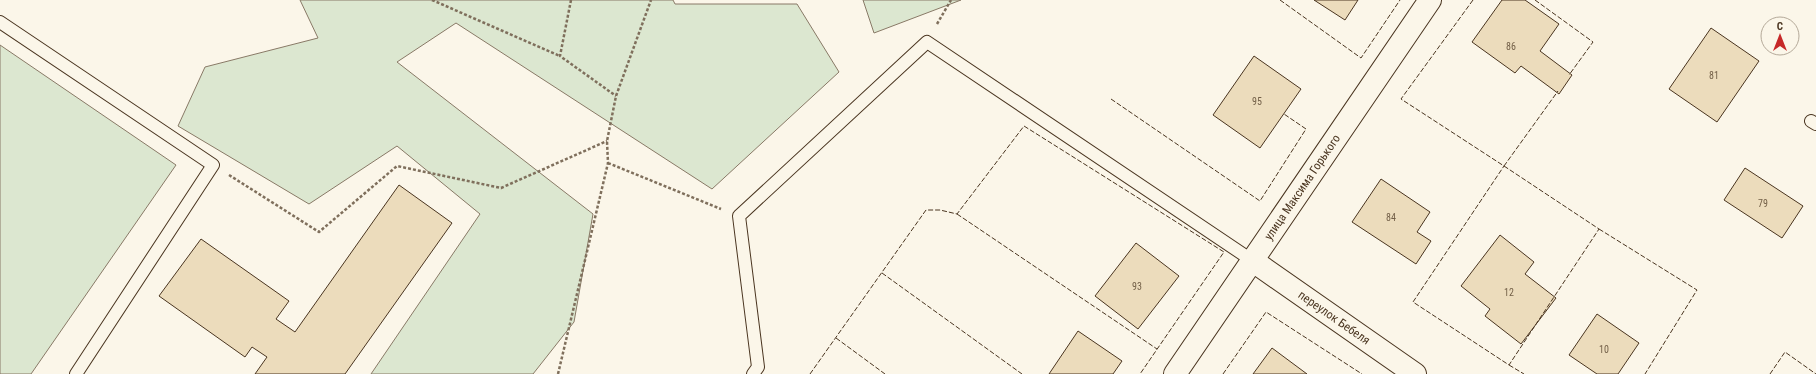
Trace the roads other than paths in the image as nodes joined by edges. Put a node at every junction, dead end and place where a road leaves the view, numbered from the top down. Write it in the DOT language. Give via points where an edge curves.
graph roads {
  1 [pos="1430,0"];
  2 [pos="0,22"];
  3 [pos="1253,261"];
  4 [pos="76,374"];
  5 [pos="753,374"];
  6 [pos="1175,374"];
  7 [pos="1415,374"];
  1 -- 3 [label="street, улица Максима Горького"];
  2 -- 4 [label="lane" via="214,165"];
  3 -- 5 [label="lane" via="927,42 739,216 758,367"];
  3 -- 6 [label="street, улица Максима Горького"];
  3 -- 7 [label="street, переулок Бебеля"];
}
